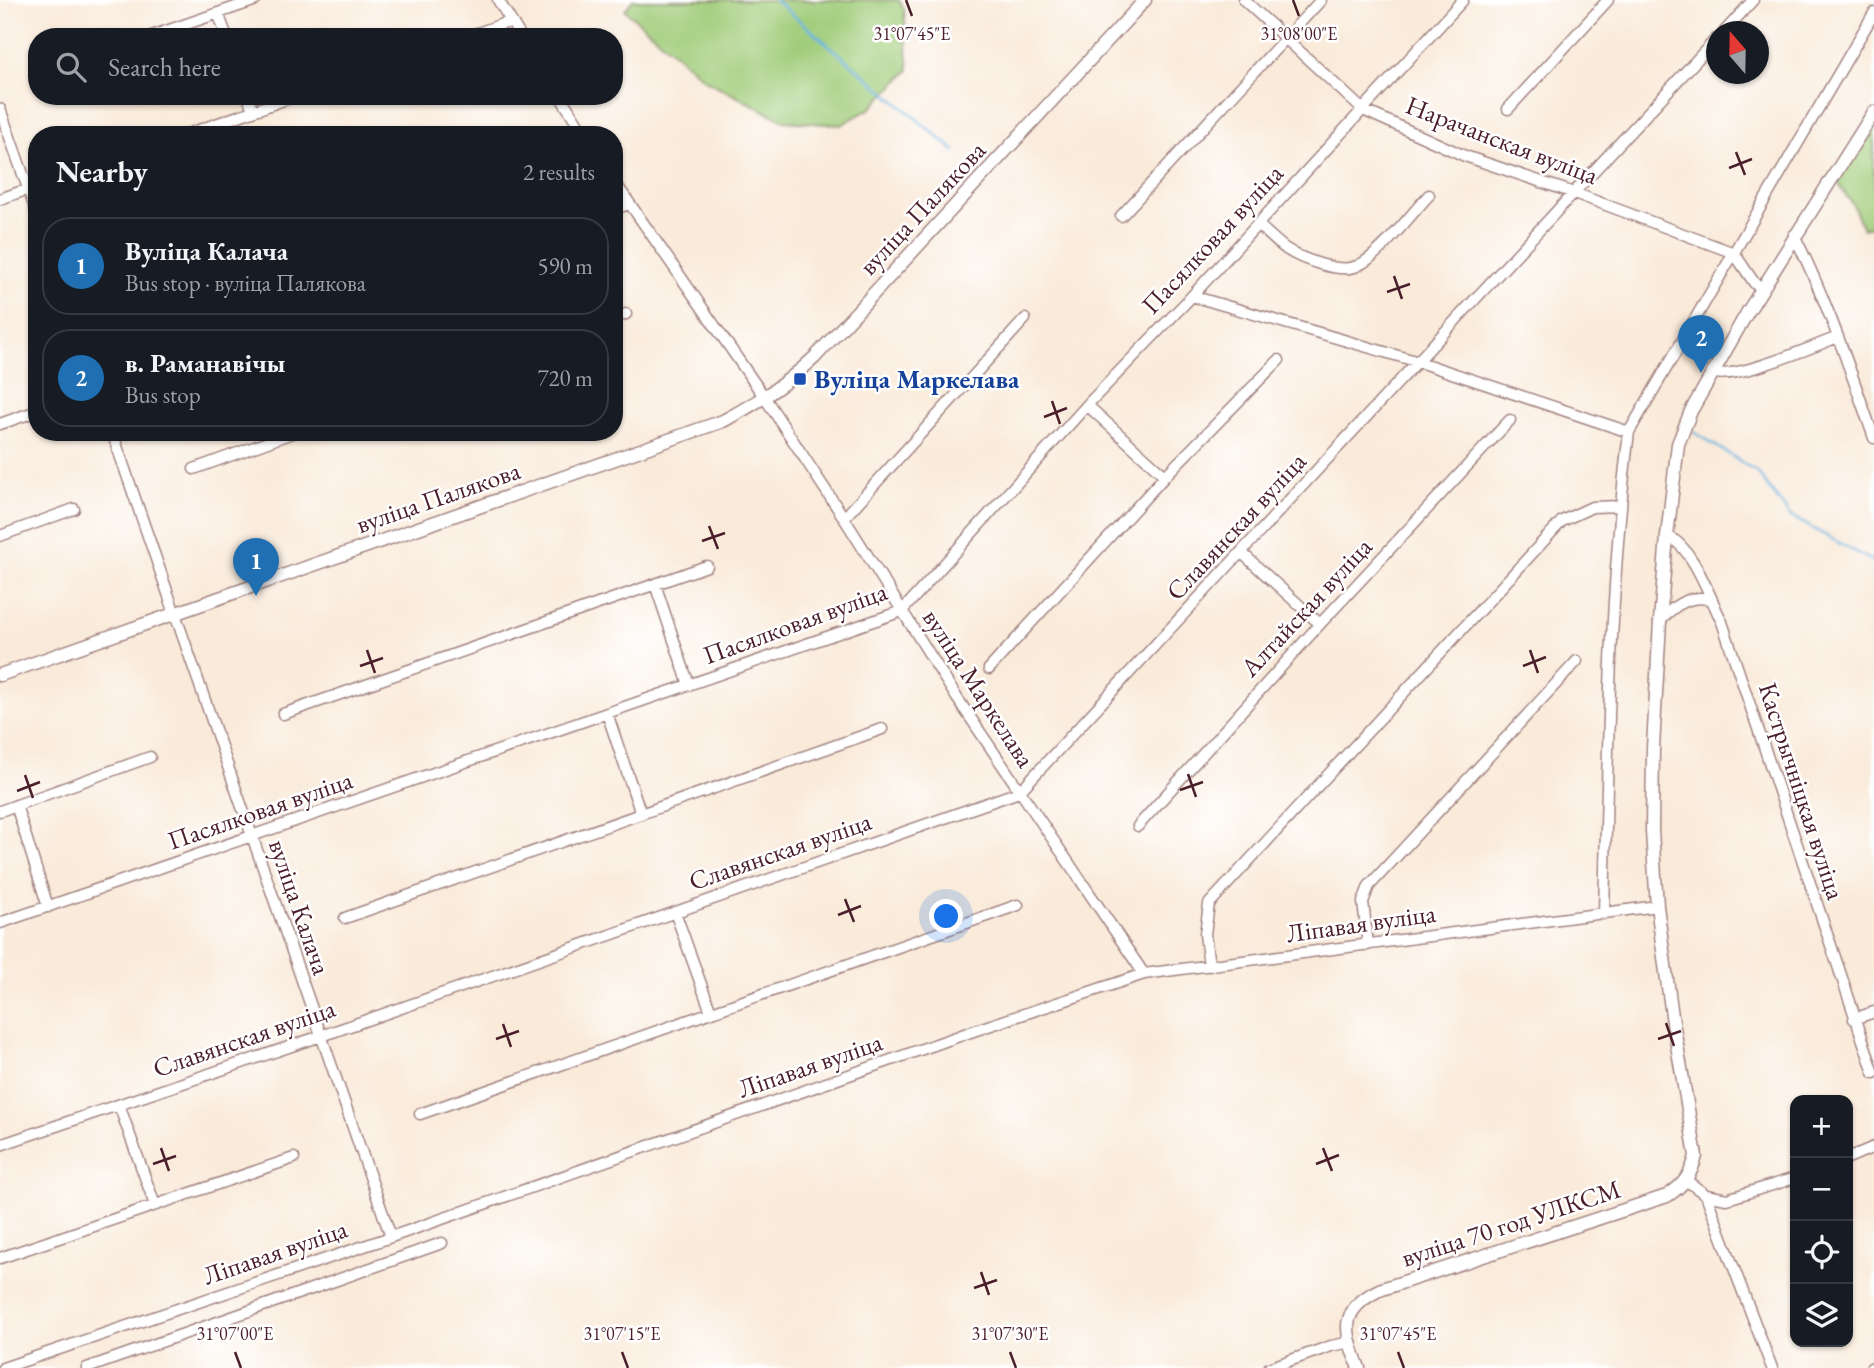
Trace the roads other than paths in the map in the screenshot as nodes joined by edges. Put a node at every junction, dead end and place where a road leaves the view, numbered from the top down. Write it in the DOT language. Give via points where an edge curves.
graph roads {
  1 [pos="257,0"];
  2 [pos="498,0"];
  3 [pos="1145,0"];
  4 [pos="1244,0"];
  5 [pos="1321,0"];
  6 [pos="1464,0"];
  7 [pos="1608,0"];
  8 [pos="1753,0"];
  9 [pos="218,13"];
  10 [pos="1874,13"];
  11 [pos="511,21"];
  12 [pos="1734,21"];
  13 [pos="175,28"];
  14 [pos="223,28"];
  15 [pos="491,28"];
  16 [pos="516,28"];
  17 [pos="1285,38"];
  18 [pos="1706,51"];
  19 [pos="251,105"];
  20 [pos="270,105"];
  21 [pos="566,105"];
  22 [pos="0,109"];
  23 [pos="1508,109"];
  24 [pos="1363,110"];
  25 [pos="253,111"];
  26 [pos="1874,112"];
  27 [pos="210,126"];
  28 [pos="579,126"];
  29 [pos="28,176"];
  30 [pos="28,190"];
  31 [pos="1574,192"];
  32 [pos="623,195"];
  33 [pos="1429,195"];
  34 [pos="0,199"];
  35 [pos="629,204"];
  36 [pos="623,206"];
  37 [pos="1121,216"];
  38 [pos="1257,225"];
  39 [pos="1794,236"];
  40 [pos="1734,253"];
  41 [pos="1762,288"];
  42 [pos="1192,296"];
  43 [pos="626,314"];
  44 [pos="623,315"];
  45 [pos="1025,319"];
  46 [pos="1839,337"];
  47 [pos="1279,360"];
  48 [pos="1419,362"];
  49 [pos="1712,372"];
  50 [pos="765,398"];
  51 [pos="1087,405"];
  52 [pos="28,414"];
  53 [pos="1510,420"];
  54 [pos="0,424"];
  55 [pos="1629,432"];
  56 [pos="1874,438"];
  57 [pos="115,441"];
  58 [pos="270,441"];
  59 [pos="194,469"];
  60 [pos="1165,477"];
  61 [pos="1620,506"];
  62 [pos="74,509"];
  63 [pos="844,518"];
  64 [pos="0,536"];
  65 [pos="1667,536"];
  66 [pos="1242,553"];
  67 [pos="707,566"];
  68 [pos="655,584"];
  69 [pos="1712,600"];
  70 [pos="902,611"];
  71 [pos="174,613"];
  72 [pos="1660,621"];
  73 [pos="1320,624"];
  74 [pos="1577,662"];
  75 [pos="989,669"];
  76 [pos="0,675"];
  77 [pos="689,685"];
  78 [pos="607,713"];
  79 [pos="284,714"];
  80 [pos="882,729"];
  81 [pos="150,757"];
  82 [pos="1020,792"];
  83 [pos="16,805"];
  84 [pos="0,811"];
  85 [pos="641,814"];
  86 [pos="1138,826"];
  87 [pos="251,837"];
  88 [pos="1018,905"];
  89 [pos="1657,906"];
  90 [pos="48,907"];
  91 [pos="675,912"];
  92 [pos="1604,914"];
  93 [pos="345,918"];
  94 [pos="0,923"];
  95 [pos="1368,945"];
  96 [pos="1209,966"];
  97 [pos="1144,974"];
  98 [pos="1874,1012"];
  99 [pos="711,1013"];
  100 [pos="1854,1019"];
  101 [pos="321,1036"];
  102 [pos="1874,1073"];
  103 [pos="119,1105"];
  104 [pos="421,1114"];
  105 [pos="0,1146"];
  106 [pos="1874,1147"];
  107 [pos="1853,1156"];
  108 [pos="294,1158"];
  109 [pos="1790,1180"];
  110 [pos="1687,1181"];
  111 [pos="1706,1195"];
  112 [pos="155,1205"];
  113 [pos="391,1237"];
  114 [pos="442,1243"];
  115 [pos="0,1258"];
  116 [pos="1351,1342"];
  117 [pos="3,1368"];
  118 [pos="87,1368"];
  119 [pos="1269,1368"];
  120 [pos="1359,1368"];
  121 [pos="1772,1368"];
  1 -- 9 [label="street"];
  2 -- 11 [label="street"];
  3 -- 50 [label="street, вуліца Палякова" via="815,357"];
  4 -- 17 [label="street, Нарачанская вуліца"];
  5 -- 17 [label="street"];
  6 -- 24 [label="street, Пасялковая вуліца"];
  7 -- 23 [label="street"];
  8 -- 12 [label="street"];
  9 -- 13 [label="street"];
  9 -- 14 [label="street"];
  10 -- 40 [label="street"];
  11 -- 15 [label="street"];
  11 -- 16 [label="street"];
  17 -- 24 [label="street, Нарачанская вуліца"];
  17 -- 37 [label="street"];
  18 -- 31 [label="street, Славянская вуліца"];
  19 -- 25 [label="street"];
  20 -- 25 [label="street"];
  21 -- 28 [label="street"];
  22 -- 29 [label="street"];
  24 -- 31 [label="street, Нарачанская вуліца" via="1465,156"];
  24 -- 38 [label="street, Пасялковая вуліца"];
  25 -- 27 [label="street"];
  26 -- 39 [label="street"];
  30 -- 34 [label="street"];
  31 -- 40 [label="street, Нарачанская вуліца"];
  31 -- 48 [label="street, Славянская вуліца"];
  32 -- 35 [label="street, вуліца Маркелава"];
  33 -- 38 [label="street" via="1370,258 1348,270 1297,256"];
  35 -- 36 [label="street"];
  35 -- 50 [label="street, вуліца Маркелава"];
  38 -- 42 [label="street, Пасялковая вуліца"];
  39 -- 41 [label="street"];
  39 -- 46 [label="street"];
  40 -- 41 [label="street"];
  40 -- 55 [label="street"];
  41 -- 49 [label="street"];
  42 -- 48 [label="street"];
  42 -- 51 [label="street, Пасялковая вуліца"];
  43 -- 44 [label="street"];
  45 -- 63 [label="street"];
  46 -- 49 [label="street" via="1744,371"];
  46 -- 56 [label="street"];
  47 -- 60 [label="street"];
  48 -- 55 [label="street"];
  48 -- 66 [label="street, Славянская вуліца"];
  49 -- 65 [label="street" via="1678,444"];
  50 -- 63 [label="street, вуліца Маркелава"];
  50 -- 71 [label="street, вуліца Палякова" via="723,421"];
  51 -- 60 [label="street"];
  51 -- 70 [label="street, Пасялковая вуліца"];
  52 -- 54 [label="street"];
  53 -- 73 [label="street, Алтайская вуліца"];
  55 -- 61 [label="street"];
  57 -- 71 [label="street, вуліца Калача"];
  58 -- 59 [label="street"];
  60 -- 75 [label="street"];
  61 -- 92 [label="street" via="1610,638"];
  61 -- 96 [label="street" via="1592,507 1562,521 1209,904 1205,934"];
  62 -- 64 [label="street"];
  63 -- 70 [label="street, вуліца Маркелава"];
  65 -- 69 [label="street, Кастрычніцкая вуліца" via="1675,539 1695,566"];
  65 -- 72 [label="street"];
  66 -- 73 [label="street"];
  66 -- 82 [label="street, Славянская вуліца"];
  67 -- 68 [label="street"];
  68 -- 77 [label="street"];
  68 -- 79 [label="street"];
  69 -- 72 [label="street" via="1694,598 1680,603"];
  69 -- 100 [label="street, Кастрычніцкая вуліца"];
  70 -- 77 [label="street, Пасялковая вуліца"];
  70 -- 82 [label="street, вуліца Маркелава"];
  71 -- 76 [label="street, вуліца Палякова"];
  71 -- 87 [label="street, вуліца Калача"];
  72 -- 89 [label="street" via="1652,831"];
  73 -- 86 [label="street, Алтайская вуліца"];
  74 -- 95 [label="street" via="1369,886 1363,902"];
  77 -- 78 [label="street, Пасялковая вуліца"];
  78 -- 85 [label="street"];
  78 -- 87 [label="street, Пасялковая вуліца"];
  80 -- 85 [label="street"];
  81 -- 83 [label="street"];
  82 -- 91 [label="street, Славянская вуліца"];
  82 -- 97 [label="street, вуліца Маркелава"];
  83 -- 84 [label="street"];
  83 -- 90 [label="street"];
  85 -- 93 [label="street"];
  87 -- 90 [label="street, Пасялковая вуліца"];
  87 -- 101 [label="street, вуліца Калача"];
  88 -- 99 [label="street"];
  89 -- 92 [label="street, Ліпавая вуліца"];
  89 -- 110 [label="street" via="1696,1156"];
  90 -- 94 [label="street, Пасялковая вуліца"];
  91 -- 99 [label="street"];
  91 -- 101 [label="street, Славянская вуліца"];
  92 -- 95 [label="street, Ліпавая вуліца"];
  95 -- 96 [label="street, Ліпавая вуліца"];
  96 -- 97 [label="street, Ліпавая вуліца"];
  97 -- 113 [label="street, Ліпавая вуліца"];
  98 -- 100 [label="street"];
  99 -- 104 [label="street"];
  100 -- 102 [label="street, Кастрычніцкая вуліца"];
  101 -- 103 [label="street, Славянская вуліца"];
  101 -- 113 [label="street, вуліца Калача"];
  103 -- 105 [label="street, Славянская вуліца"];
  103 -- 112 [label="street"];
  106 -- 107 [label="street"];
  108 -- 112 [label="street"];
  109 -- 111 [label="street" via="1727,1199"];
  110 -- 111 [label="street"];
  110 -- 116 [label="street, вуліца 70 год УЛКСМ" via="1667,1196 1362,1298 1349,1318"];
  111 -- 121 [label="street"];
  112 -- 115 [label="street"];
  113 -- 117 [label="street, Ліпавая вуліца"];
  114 -- 118 [label="street"];
  116 -- 119 [label="street"];
  116 -- 120 [label="street, вуліца 70 год УЛКСМ"];
}
